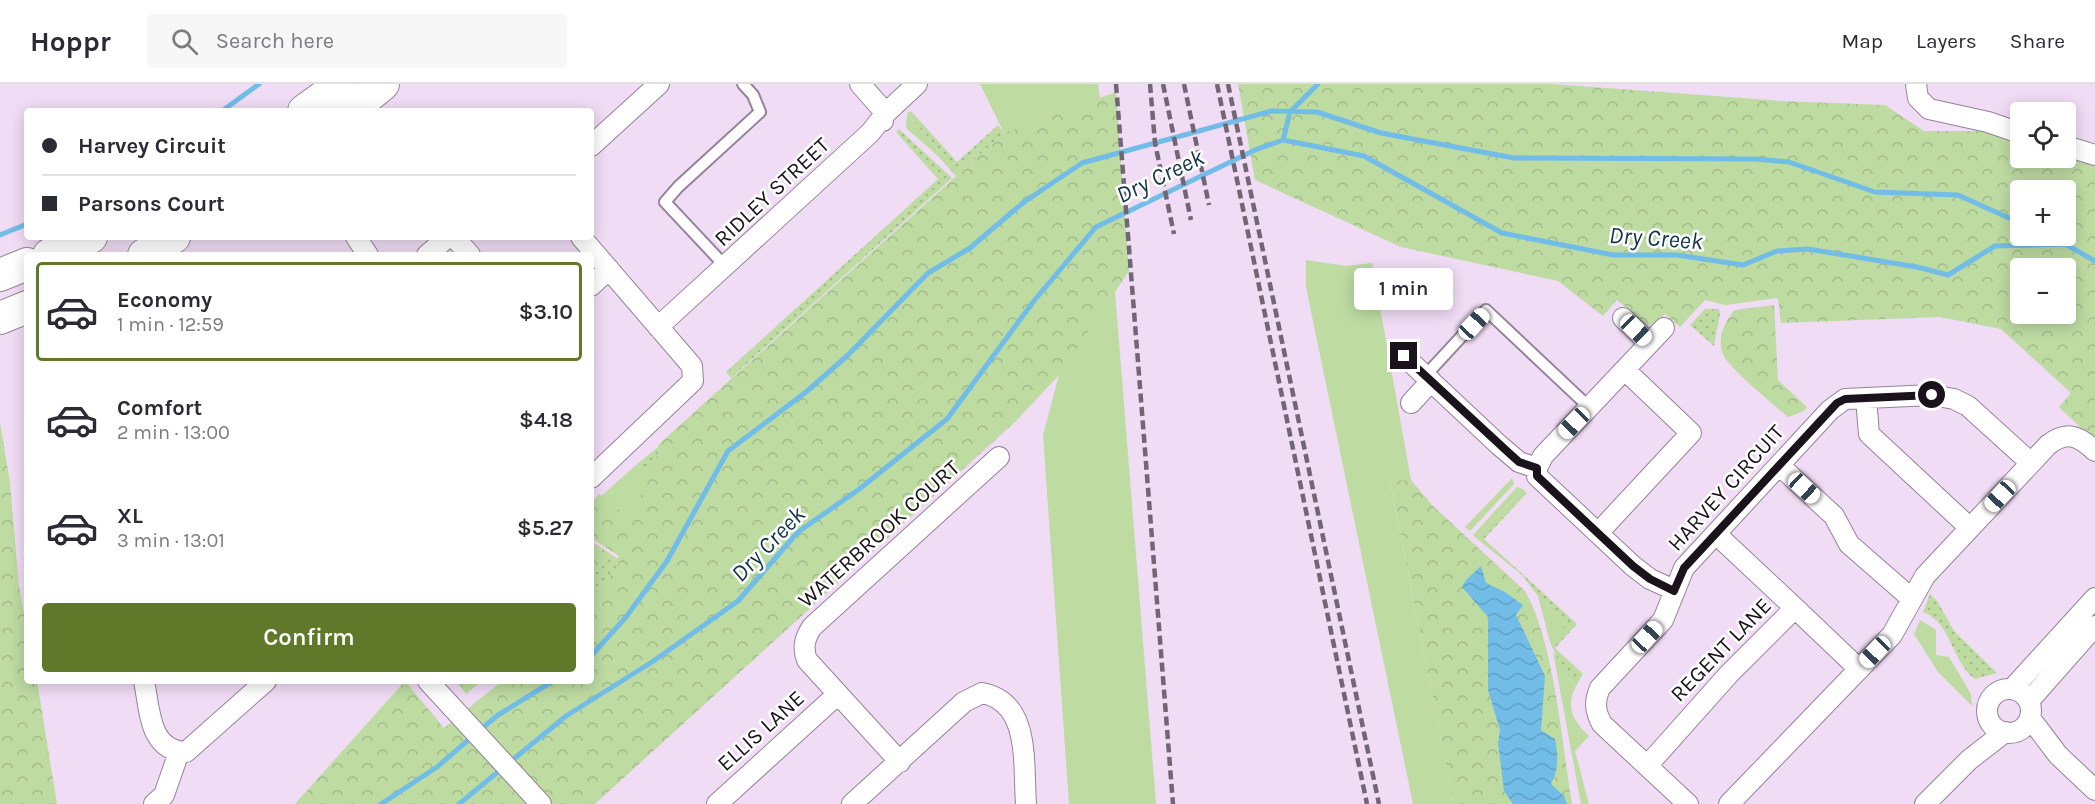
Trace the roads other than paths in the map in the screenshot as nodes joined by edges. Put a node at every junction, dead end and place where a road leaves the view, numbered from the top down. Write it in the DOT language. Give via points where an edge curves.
graph roads {
  1 [pos="383,84"];
  2 [pos="659,84"];
  3 [pos="743,84"];
  4 [pos="860,84"];
  5 [pos="917,84"];
  6 [pos="1916,84"];
  7 [pos="349,104"];
  8 [pos="323,108"];
  9 [pos="883,121"];
  10 [pos="2010,130"];
  11 [pos="594,143"];
  12 [pos="2076,149"];
  13 [pos="2095,155"];
  14 [pos="84,240"];
  15 [pos="169,240"];
  16 [pos="444,240"];
  17 [pos="457,240"];
  18 [pos="584,240"];
  19 [pos="56,252"];
  20 [pos="149,252"];
  21 [pos="430,252"];
  22 [pos="467,252"];
  23 [pos="24,265"];
  24 [pos="726,267"];
  25 [pos="609,269"];
  26 [pos="0,275"];
  27 [pos="594,283"];
  28 [pos="24,308"];
  29 [pos="0,318"];
  30 [pos="1623,318"];
  31 [pos="658,327"];
  32 [pos="1664,328"];
  33 [pos="1649,343"];
  34 [pos="1404,356"];
  35 [pos="1625,370"];
  36 [pos="1428,378"];
  37 [pos="1866,398"];
  38 [pos="1411,403"];
  39 [pos="1589,407"];
  40 [pos="2095,451"];
  41 [pos="999,457"];
  42 [pos="2031,464"];
  43 [pos="1779,465"];
  44 [pos="1537,468"];
  45 [pos="594,475"];
  46 [pos="1970,528"];
  47 [pos="1598,533"];
  48 [pos="1716,534"];
  49 [pos="1674,591"];
  50 [pos="2095,598"];
  51 [pos="1912,599"];
  52 [pos="1795,608"];
  53 [pos="2093,631"];
  54 [pos="1859,669"];
  55 [pos="145,684"];
  56 [pos="263,684"];
  57 [pos="432,686"];
  58 [pos="2012,689"];
  59 [pos="838,694"];
  60 [pos="2014,720"];
  61 [pos="178,752"];
  62 [pos="900,762"];
  63 [pos="1647,766"];
  64 [pos="2095,790"];
  65 [pos="154,804"];
  66 [pos="541,804"];
  67 [pos="717,804"];
  68 [pos="852,804"];
  69 [pos="1026,804"];
  70 [pos="1688,804"];
  71 [pos="1730,804"];
  72 [pos="1925,804"];
  1 -- 7 [label="main road"];
  2 -- 11 [label="street"];
  3 -- 24 [label="lane" via="760,112 665,202"];
  4 -- 9 [label="street" via="883,110"];
  5 -- 9 [label="street, RIDLEY STREET" via="886,113"];
  6 -- 10 [label="street" via="1918,98 1929,109"];
  7 -- 8 [label="main road"];
  9 -- 24 [label="street, RIDLEY STREET"];
  12 -- 13 [label="street"];
  14 -- 19 [label="main road"];
  15 -- 20 [label="main road"];
  16 -- 21 [label="street"];
  17 -- 22 [label="street"];
  18 -- 25 [label="street"];
  23 -- 26 [label="main road"];
  24 -- 31 [label="street, RIDLEY STREET"];
  25 -- 27 [label="street"];
  25 -- 31 [label="street"];
  28 -- 29 [label="main road"];
  30 -- 33 [label="street"];
  31 -- 45 [label="street" via="692,366 693,381"];
  32 -- 33 [label="street"];
  33 -- 35 [label="street"];
  34 -- 36 [label="street"];
  35 -- 39 [label="street"];
  35 -- 47 [label="street" via="1690,433"];
  36 -- 38 [label="street"];
  36 -- 39 [label="lane" via="1486,310"];
  36 -- 44 [label="street" via="1519,462"];
  37 -- 42 [label="street, HARVEY CIRCUIT" via="1932,395 1953,399 1968,405"];
  37 -- 43 [label="street, HARVEY CIRCUIT" via="1837,403"];
  37 -- 46 [label="street" via="1869,434"];
  39 -- 44 [label="street" via="1542,456"];
  40 -- 42 [label="street" via="2078,437 2066,435 2048,444"];
  41 -- 59 [label="street, WATERBROOK COURT" via="812,627 804,643 807,660"];
  42 -- 46 [label="street"];
  43 -- 48 [label="street, HARVEY CIRCUIT"];
  43 -- 51 [label="street" via="1834,516 1849,544"];
  44 -- 47 [label="street" via="1537,476"];
  46 -- 51 [label="street" via="1924,576"];
  47 -- 49 [label="street" via="1641,573"];
  48 -- 49 [label="street, HARVEY CIRCUIT" via="1684,568"];
  48 -- 52 [label="street"];
  49 -- 63 [label="street, HARVEY CIRCUIT" via="1664,620 1600,688 1596,698 1602,724"];
  50 -- 58 [label="street"];
  51 -- 54 [label="street" via="1892,635"];
  52 -- 54 [label="street, REGENT LANE"];
  52 -- 63 [label="street, REGENT LANE" via="1729,674"];
  53 -- 60 [label="street"];
  54 -- 71 [label="street"];
  55 -- 61 [label="street" via="158,740"];
  56 -- 61 [label="street" via="186,752"];
  57 -- 66 [label="street"];
  58 -- 60 [label="street" via="2024,694"];
  58 -- 60 [label="street" via="1993,696 1988,712"];
  59 -- 62 [label="street, WATERBROOK COURT"];
  59 -- 67 [label="street, ELLIS LANE"];
  60 -- 64 [label="street"];
  60 -- 72 [label="street"];
  61 -- 65 [label="street" via="164,795"];
  62 -- 68 [label="street"];
  62 -- 69 [label="street" via="964,702 982,693 994,695 1018,719"];
  63 -- 70 [label="street, HARVEY CIRCUIT"];
}
